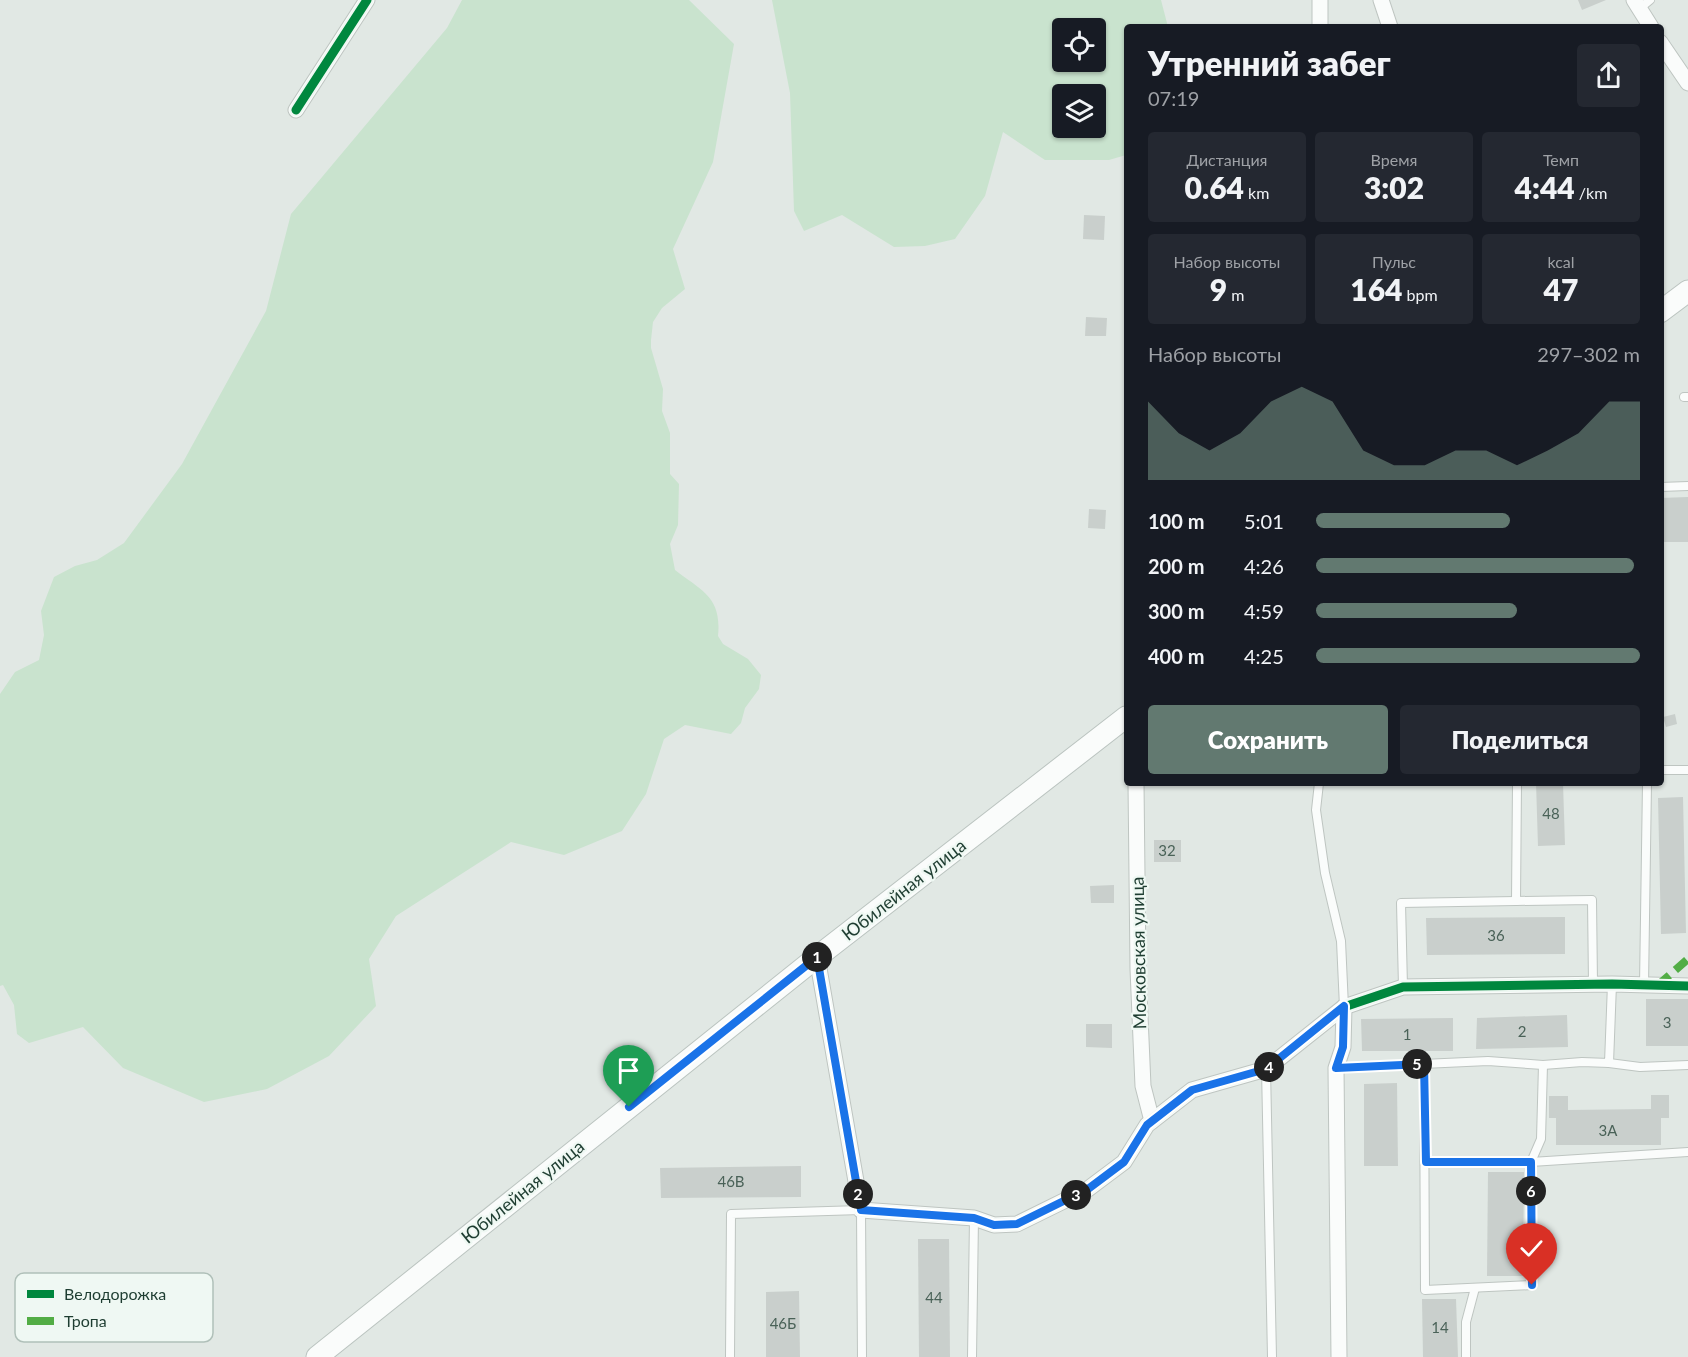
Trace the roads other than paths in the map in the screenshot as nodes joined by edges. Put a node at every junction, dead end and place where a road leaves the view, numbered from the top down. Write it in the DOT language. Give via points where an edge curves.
graph roads {
  1 [pos="367,0"];
  2 [pos="1320,0"];
  3 [pos="1381,0"];
  4 [pos="1641,3"];
  5 [pos="1320,24"];
  6 [pos="1389,24"];
  7 [pos="1650,24"];
  8 [pos="1664,48"];
  9 [pos="1688,83"];
  10 [pos="296,110"];
  11 [pos="1686,297"];
  12 [pos="1664,310"];
  13 [pos="1688,486"];
  14 [pos="1664,487"];
  15 [pos="1124,719"];
  16 [pos="1664,770"];
  17 [pos="1688,770"];
  18 [pos="1136,786"];
  19 [pos="1318,786"];
  20 [pos="1517,786"];
  21 [pos="1647,786"];
  22 [pos="1516,901"];
  23 [pos="817,957"];
  24 [pos="1593,984"];
  25 [pos="1612,984"];
  26 [pos="1644,985"];
  27 [pos="1688,986"];
  28 [pos="1403,987"];
  29 [pos="1344,1006"];
  30 [pos="1610,1063"];
  31 [pos="1424,1064"];
  32 [pos="1543,1065"];
  33 [pos="1688,1065"];
  34 [pos="1336,1068"];
  35 [pos="1266,1069"];
  36 [pos="1152,1121"];
  37 [pos="1688,1152"];
  38 [pos="1426,1162"];
  39 [pos="1531,1162"];
  40 [pos="861,1210"];
  41 [pos="974,1218"];
  42 [pos="1475,1288"];
  43 [pos="317,1357"];
  44 [pos="730,1357"];
  45 [pos="862,1357"];
  46 [pos="972,1357"];
  47 [pos="1272,1357"];
  48 [pos="1338,1357"];
  49 [pos="1466,1357"];
  1 -- 10 [label="street"];
  2 -- 5 [label="street"];
  3 -- 6 [label="street"];
  4 -- 7 [label="street"];
  8 -- 9 [label="street"];
  11 -- 12 [label="main road"];
  13 -- 14 [label="lane"];
  15 -- 23 [label="main road, Юбилейная улица"];
  16 -- 17 [label="lane"];
  18 -- 36 [label="street, Московская улица" via="1143,1086"];
  19 -- 29 [label="lane" via="1316,810 1325,873 1341,941"];
  20 -- 22 [label="lane"];
  21 -- 26 [label="lane"];
  22 -- 24 [label="lane" via="1592,900"];
  22 -- 28 [label="lane" via="1401,903"];
  23 -- 40 [label="street"];
  23 -- 43 [label="main road, Юбилейная улица"];
  24 -- 25 [label="street"];
  24 -- 28 [label="street"];
  25 -- 26 [label="street"];
  25 -- 30 [label="lane"];
  26 -- 27 [label="street"];
  28 -- 29 [label="street"];
  29 -- 34 [label="street" via="1343,1047"];
  29 -- 35 [label="street"];
  30 -- 32 [label="lane"];
  30 -- 33 [label="lane" via="1640,1067"];
  31 -- 32 [label="lane" via="1488,1061"];
  31 -- 34 [label="lane"];
  31 -- 38 [label="lane"];
  32 -- 39 [label="lane" via="1542,1139"];
  34 -- 48 [label="street"];
  35 -- 36 [label="street" via="1192,1090"];
  35 -- 47 [label="lane"];
  36 -- 41 [label="street" via="1124,1162 1088,1189 1017,1224 994,1225"];
  37 -- 39 [label="lane"];
  38 -- 39 [label="lane"];
  38 -- 42 [label="lane" via="1425,1290"];
  39 -- 42 [label="lane" via="1532,1285"];
  40 -- 41 [label="street"];
  40 -- 44 [label="lane" via="730,1214"];
  40 -- 45 [label="lane"];
  41 -- 46 [label="lane"];
  42 -- 49 [label="lane" via="1466,1322"];
}
